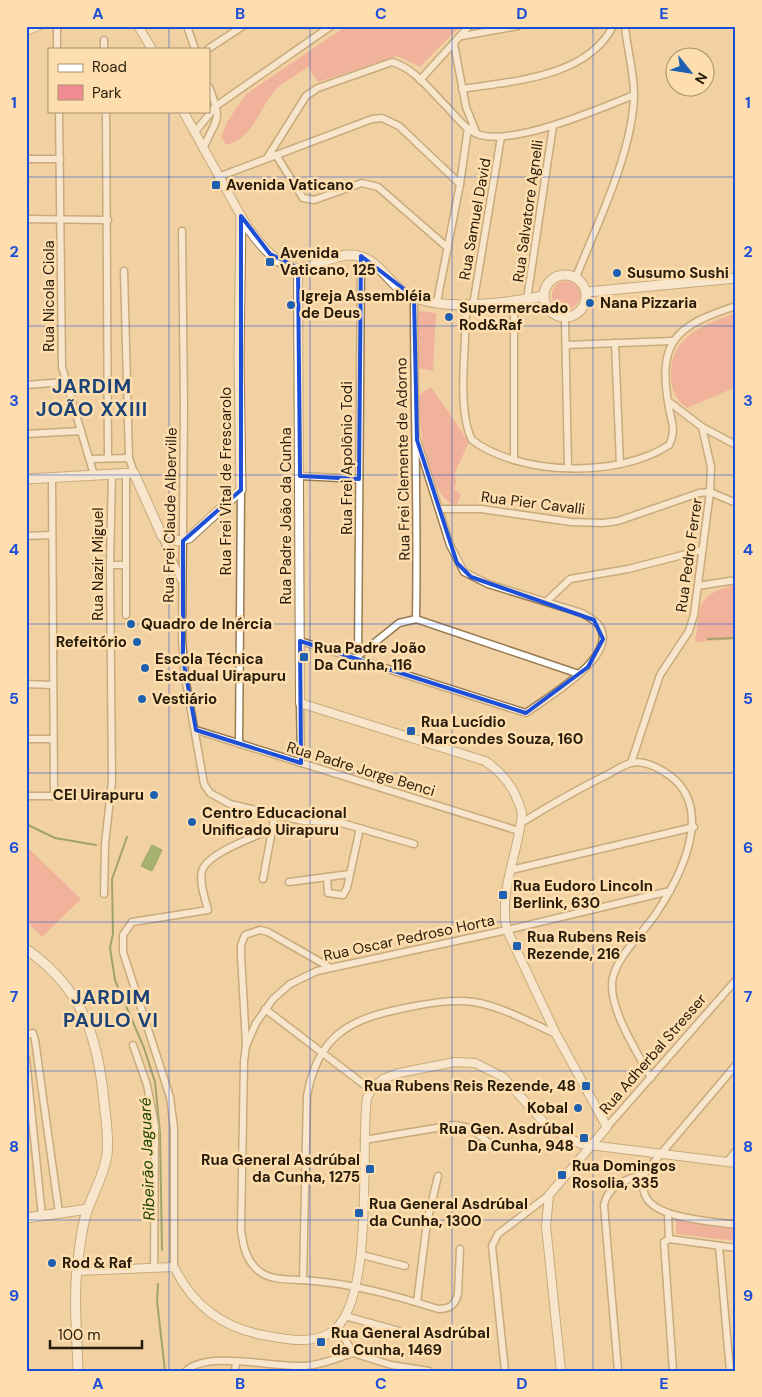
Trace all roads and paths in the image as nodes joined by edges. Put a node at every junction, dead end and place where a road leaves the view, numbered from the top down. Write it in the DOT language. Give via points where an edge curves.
graph roads {
  1 [pos="38,26"];
  2 [pos="56,26"];
  3 [pos="138,26"];
  4 [pos="187,26"];
  5 [pos="242,26"];
  6 [pos="331,26"];
  7 [pos="469,26"];
  8 [pos="518,26"];
  9 [pos="613,26"];
  10 [pos="625,26"];
  11 [pos="26,31"];
  12 [pos="462,36"];
  13 [pos="104,40"];
  14 [pos="454,44"];
  15 [pos="57,48"];
  16 [pos="104,48"];
  17 [pos="151,48"];
  18 [pos="195,48"];
  19 [pos="209,48"];
  20 [pos="420,80"];
  21 [pos="462,89"];
  22 [pos="210,90"];
  23 [pos="634,94"];
  24 [pos="216,106"];
  25 [pos="59,112"];
  26 [pos="106,112"];
  27 [pos="184,112"];
  28 [pos="553,126"];
  29 [pos="468,128"];
  30 [pos="194,133"];
  31 [pos="476,133"];
  32 [pos="501,137"];
  33 [pos="203,149"];
  34 [pos="276,155"];
  35 [pos="267,158"];
  36 [pos="26,159"];
  37 [pos="60,159"];
  38 [pos="218,177"];
  39 [pos="460,184"];
  40 [pos="241,216"];
  41 [pos="26,219"];
  42 [pos="61,220"];
  43 [pos="108,220"];
  44 [pos="182,231"];
  45 [pos="448,248"];
  46 [pos="361,256"];
  47 [pos="298,268"];
  48 [pos="124,271"];
  49 [pos="576,277"];
  50 [pos="736,278"];
  51 [pos="587,292"];
  52 [pos="544,296"];
  53 [pos="414,297"];
  54 [pos="527,299"];
  55 [pos="514,301"];
  56 [pos="437,302"];
  57 [pos="469,304"];
  58 [pos="736,306"];
  59 [pos="564,318"];
  60 [pos="672,341"];
  61 [pos="615,343"];
  62 [pos="566,346"];
  63 [pos="65,382"];
  64 [pos="26,385"];
  65 [pos="668,401"];
  66 [pos="702,427"];
  67 [pos="81,431"];
  68 [pos="26,434"];
  69 [pos="416,440"];
  70 [pos="736,445"];
  71 [pos="108,458"];
  72 [pos="129,458"];
  73 [pos="90,459"];
  74 [pos="514,460"];
  75 [pos="620,464"];
  76 [pos="568,468"];
  77 [pos="130,473"];
  78 [pos="112,474"];
  79 [pos="94,475"];
  80 [pos="300,476"];
  81 [pos="52,478"];
  82 [pos="26,479"];
  83 [pos="358,479"];
  84 [pos="241,490"];
  85 [pos="710,492"];
  86 [pos="736,503"];
  87 [pos="440,509"];
  88 [pos="51,535"];
  89 [pos="26,536"];
  90 [pos="162,536"];
  91 [pos="183,541"];
  92 [pos="702,550"];
  93 [pos="110,565"];
  94 [pos="126,565"];
  95 [pos="736,580"];
  96 [pos="181,581"];
  97 [pos="698,586"];
  98 [pos="547,600"];
  99 [pos="126,615"];
  100 [pos="416,619"];
  101 [pos="300,641"];
  102 [pos="358,658"];
  103 [pos="580,674"];
  104 [pos="26,684"];
  105 [pos="52,684"];
  106 [pos="300,703"];
  107 [pos="196,730"];
  108 [pos="26,739"];
  109 [pos="52,739"];
  110 [pos="239,744"];
  111 [pos="301,763"];
  112 [pos="631,763"];
  113 [pos="26,796"];
  114 [pos="54,796"];
  115 [pos="111,796"];
  116 [pos="275,814"];
  117 [pos="520,827"];
  118 [pos="694,827"];
  119 [pos="360,828"];
  120 [pos="272,829"];
  121 [pos="414,844"];
  122 [pos="511,870"];
  123 [pos="350,874"];
  124 [pos="327,877"];
  125 [pos="263,879"];
  126 [pos="289,882"];
  127 [pos="670,891"];
  128 [pos="104,894"];
  129 [pos="507,930"];
  130 [pos="26,949"];
  131 [pos="329,967"];
  132 [pos="736,980"];
  133 [pos="265,1009"];
  134 [pos="556,1034"];
  135 [pos="26,1035"];
  136 [pos="133,1046"];
  137 [pos="246,1046"];
  138 [pos="321,1051"];
  139 [pos="26,1059"];
  140 [pos="736,1065"];
  141 [pos="651,1078"];
  142 [pos="371,1090"];
  143 [pos="607,1127"];
  144 [pos="364,1140"];
  145 [pos="493,1146"];
  146 [pos="590,1146"];
  147 [pos="736,1152"];
  148 [pos="660,1154"];
  149 [pos="727,1162"];
  150 [pos="736,1163"];
  151 [pos="643,1174"];
  152 [pos="438,1176"];
  153 [pos="549,1195"];
  154 [pos="88,1209"];
  155 [pos="59,1213"];
  156 [pos="668,1214"];
  157 [pos="42,1216"];
  158 [pos="26,1218"];
  159 [pos="736,1224"];
  160 [pos="669,1238"];
  161 [pos="719,1246"];
  162 [pos="736,1248"];
  163 [pos="460,1249"];
  164 [pos="362,1255"];
  165 [pos="405,1266"];
  166 [pos="171,1267"];
  167 [pos="155,1268"];
  168 [pos="77,1271"];
  169 [pos="303,1280"];
  170 [pos="356,1286"];
  171 [pos="417,1302"];
  172 [pos="345,1316"];
  173 [pos="338,1327"];
  174 [pos="399,1331"];
  175 [pos="736,1340"];
  176 [pos="727,1344"];
  177 [pos="353,1352"];
  178 [pos="236,1362"];
  179 [pos="78,1371"];
  180 [pos="186,1371"];
  181 [pos="235,1371"];
  182 [pos="428,1371"];
  183 [pos="505,1371"];
  184 [pos="561,1371"];
  185 [pos="618,1371"];
  186 [pos="673,1371"];
  187 [pos="730,1371"];
  1 -- 11 [label="street"];
  2 -- 15 [label="street"];
  3 -- 17 [label="street"];
  4 -- 18 [label="street"];
  5 -- 19 [label="street"];
  6 -- 24 [label="street"];
  7 -- 12 [label="street"];
  8 -- 12 [label="street"];
  9 -- 21 [label="street" via="601,44 571,64 546,74"];
  10 -- 23 [label="street"];
  12 -- 14 [label="street"];
  13 -- 16 [label="street"];
  14 -- 20 [label="street"];
  14 -- 21 [label="street"];
  20 -- 29 [label="street"];
  20 -- 35 [label="street" via="400,64 392,62 318,88 297,107"];
  21 -- 31 [label="street"];
  22 -- 24 [label="street"];
  23 -- 28 [label="street"];
  23 -- 49 [label="street" via="619,165"];
  24 -- 30 [label="street"];
  24 -- 33 [label="street" via="218,120"];
  25 -- 37 [label="street, Rua Nicola Ciola"];
  26 -- 43 [label="street"];
  27 -- 30 [label="street"];
  28 -- 32 [label="street"];
  28 -- 54 [label="street, Rua Salvatore Agnelli"];
  29 -- 31 [label="street"];
  29 -- 39 [label="street"];
  30 -- 33 [label="street"];
  31 -- 32 [label="street"];
  32 -- 57 [label="street, Rua Samuel David"];
  33 -- 38 [label="street"];
  34 -- 35 [label="street"];
  34 -- 39 [label="street" via="382,118 398,126"];
  34 -- 45 [label="street" via="303,198 314,200 370,183"];
  35 -- 38 [label="street"];
  36 -- 37 [label="street"];
  37 -- 42 [label="street, Rua Nicola Ciola"];
  38 -- 40 [label="street"];
  39 -- 45 [label="street"];
  40 -- 47 [label="main road" via="270,254"];
  40 -- 84 [label="main road, Rua Frei Vital de Frescarolo"];
  41 -- 42 [label="street"];
  42 -- 43 [label="street"];
  42 -- 63 [label="street, Rua Nicola Ciola" via="61,348"];
  43 -- 71 [label="street"];
  44 -- 91 [label="street, Rua Frei Claude Alberville"];
  45 -- 56 [label="street"];
  46 -- 47 [label="main road" via="332,258"];
  46 -- 53 [label="main road" via="391,283"];
  46 -- 83 [label="street, Rua Frei Apolônio Todi"];
  47 -- 80 [label="street, Rua Padre João da Cunha"];
  48 -- 72 [label="street, Rua Nazir Miguel"];
  49 -- 51 [label="main road"];
  49 -- 52 [label="main road" via="569,274 554,277"];
  50 -- 51 [label="main road"];
  51 -- 59 [label="main road" via="584,307 579,313"];
  52 -- 54 [label="main road"];
  52 -- 59 [label="main road" via="548,309"];
  53 -- 56 [label="main road"];
  53 -- 69 [label="street, Rua Frei Clemente de Adorno"];
  54 -- 55 [label="main road"];
  55 -- 57 [label="main road"];
  55 -- 74 [label="street"];
  56 -- 57 [label="main road"];
  57 -- 74 [label="street, Rua Samuel David" via="464,394 468,433 478,444"];
  58 -- 60 [label="street" via="699,320"];
  59 -- 62 [label="street"];
  60 -- 61 [label="street"];
  60 -- 65 [label="street, Rua Samuel David" via="664,366"];
  61 -- 62 [label="street"];
  61 -- 75 [label="street"];
  62 -- 76 [label="street"];
  63 -- 64 [label="street"];
  63 -- 67 [label="street, Rua Nicola Ciola"];
  65 -- 66 [label="street"];
  65 -- 75 [label="street, Rua Samuel David" via="674,431 668,445 635,461"];
  66 -- 70 [label="street"];
  66 -- 85 [label="street, Rua Pedro Ferrer" via="709,454"];
  67 -- 68 [label="street"];
  67 -- 73 [label="street, Rua Nicola Ciola"];
  69 -- 87 [label="street"];
  69 -- 100 [label="street, Rua Frei Clemente de Adorno"];
  71 -- 72 [label="street"];
  71 -- 73 [label="street"];
  72 -- 77 [label="street, Rua Nazir Miguel"];
  73 -- 79 [label="street, Rua Nicola Ciola"];
  74 -- 76 [label="street, Rua Samuel David"];
  75 -- 76 [label="street, Rua Samuel David"];
  77 -- 78 [label="main road"];
  77 -- 90 [label="main road"];
  77 -- 94 [label="street, Rua Nazir Miguel"];
  78 -- 79 [label="main road"];
  78 -- 93 [label="street, Rua Nazir Miguel"];
  79 -- 81 [label="main road"];
  80 -- 83 [label="street"];
  80 -- 101 [label="street, Rua Padre João da Cunha"];
  81 -- 82 [label="main road"];
  81 -- 88 [label="street"];
  83 -- 102 [label="street, Rua Frei Apolônio Todi"];
  84 -- 91 [label="main road"];
  84 -- 110 [label="street, Rua Frei Vital de Frescarolo"];
  85 -- 86 [label="street"];
  85 -- 87 [label="street, Rua Pier Cavalli" via="688,495 618,521 603,523 571,522 481,508"];
  85 -- 92 [label="street, Rua Pedro Ferrer"];
  87 -- 98 [label="street" via="450,545 464,572 488,584"];
  88 -- 89 [label="street"];
  88 -- 105 [label="street"];
  90 -- 91 [label="main road"];
  90 -- 96 [label="street"];
  91 -- 96 [label="street, Rua Frei Claude Alberville"];
  92 -- 97 [label="street, Rua Pedro Ferrer"];
  92 -- 98 [label="street" via="628,569 576,577 561,585"];
  93 -- 94 [label="street"];
  93 -- 115 [label="street, Rua Nazir Miguel"];
  94 -- 99 [label="street, Rua Nazir Miguel"];
  95 -- 97 [label="street"];
  96 -- 107 [label="street, Rua Frei Claude Alberville" via="183,659"];
  97 -- 112 [label="street, Rua Pedro Ferrer" via="692,624 660,675"];
  98 -- 103 [label="street" via="582,613 601,628 601,648"];
  100 -- 102 [label="street" via="399,623"];
  100 -- 103 [label="street"];
  101 -- 102 [label="street"];
  101 -- 106 [label="street, Rua Padre João da Cunha"];
  102 -- 103 [label="street" via="526,712"];
  104 -- 105 [label="street"];
  105 -- 109 [label="street"];
  106 -- 111 [label="street, Rua Padre João da Cunha"];
  106 -- 117 [label="street" via="495,767 513,790 520,808"];
  107 -- 110 [label="street, Rua Padre Jorge Benci"];
  107 -- 116 [label="street, Rua Frei Claude Alberville" via="201,772 210,793 230,804"];
  108 -- 109 [label="street"];
  109 -- 114 [label="street"];
  110 -- 111 [label="street, Rua Padre Jorge Benci"];
  111 -- 117 [label="street, Rua Padre Jorge Benci"];
  112 -- 117 [label="street" via="574,791"];
  112 -- 118 [label="street" via="652,765 673,778 691,806"];
  113 -- 114 [label="street"];
  114 -- 115 [label="street"];
  115 -- 128 [label="street, Rua Nazir Miguel" via="105,844"];
  116 -- 119 [label="street, Rua Frei Claude Alberville"];
  116 -- 120 [label="street"];
  117 -- 122 [label="street"];
  118 -- 122 [label="street"];
  118 -- 127 [label="street"];
  119 -- 121 [label="street, Rua Frei Claude Alberville"];
  119 -- 123 [label="street"];
  120 -- 125 [label="street"];
  120 -- 166 [label="street" via="208,860 202,870 208,910 132,922 121,942 170,1097 174,1128"];
  122 -- 129 [label="street" via="505,912"];
  123 -- 124 [label="street"];
  123 -- 124 [label="street" via="346,892 340,896 328,893"];
  124 -- 126 [label="street"];
  127 -- 129 [label="street, Rua Oscar Pedroso Horta"];
  127 -- 141 [label="street" via="619,964 612,984 613,1000 619,1015"];
  129 -- 131 [label="street, Rua Oscar Pedroso Horta"];
  129 -- 134 [label="street"];
  130 -- 154 [label="main road" via="43,961 67,987 86,1016 95,1041 103,1090 107,1154"];
  131 -- 133 [label="street, Rua Oscar Pedroso Horta" via="290,984"];
  131 -- 137 [label="street" via="268,932 245,935 241,955"];
  132 -- 141 [label="street, Rua Adherbal Stresser"];
  133 -- 137 [label="street, Rua Oscar Pedroso Horta"];
  133 -- 138 [label="street"];
  134 -- 138 [label="street" via="500,1009 473,1002 441,1001 350,1024"];
  134 -- 143 [label="street"];
  135 -- 155 [label="street" via="33,1034 35,1040"];
  136 -- 167 [label="street" via="147,1085 155,1126"];
  137 -- 169 [label="street, Rua Oscar Pedroso Horta" via="240,1230 244,1248 259,1271 278,1278"];
  138 -- 142 [label="street"];
  138 -- 169 [label="street" via="311,1074 307,1096"];
  139 -- 157 [label="street"];
  140 -- 148 [label="street"];
  141 -- 143 [label="street, Rua Adherbal Stresser"];
  142 -- 144 [label="street" via="367,1098"];
  142 -- 146 [label="street" via="383,1079 399,1073 455,1062 475,1063 503,1076 548,1127 566,1138"];
  143 -- 146 [label="street, Rua Adherbal Stresser"];
  144 -- 145 [label="street" via="454,1125 470,1128"];
  144 -- 164 [label="street"];
  146 -- 148 [label="street"];
  146 -- 153 [label="street, Rua Adherbal Stresser"];
  147 -- 149 [label="street"];
  148 -- 149 [label="street"];
  148 -- 151 [label="street"];
  149 -- 150 [label="street"];
  151 -- 156 [label="street" via="647,1200"];
  151 -- 185 [label="street" via="617,1185 608,1194 604,1205"];
  152 -- 171 [label="street" via="427,1222"];
  153 -- 183 [label="street" via="498,1234 492,1246"];
  153 -- 184 [label="street" via="546,1226"];
  154 -- 155 [label="main road"];
  154 -- 168 [label="main road"];
  155 -- 157 [label="main road"];
  156 -- 159 [label="street"];
  156 -- 160 [label="street"];
  157 -- 158 [label="main road"];
  160 -- 161 [label="street"];
  160 -- 186 [label="street" via="664,1242 664,1262"];
  161 -- 162 [label="street"];
  161 -- 176 [label="street"];
  163 -- 171 [label="street, Rua Oscar Pedroso Horta" via="456,1302 446,1309"];
  164 -- 165 [label="street"];
  164 -- 170 [label="street"];
  166 -- 167 [label="street"];
  166 -- 173 [label="street" via="196,1302 220,1321 237,1329 288,1340 307,1340"];
  167 -- 168 [label="street"];
  168 -- 179 [label="main road"];
  169 -- 170 [label="street, Rua Oscar Pedroso Horta"];
  170 -- 171 [label="street, Rua Oscar Pedroso Horta"];
  170 -- 172 [label="street"];
  172 -- 173 [label="street"];
  172 -- 174 [label="street"];
  173 -- 177 [label="street"];
  175 -- 176 [label="street"];
  176 -- 187 [label="street"];
  177 -- 178 [label="street" via="325,1363 306,1366"];
  177 -- 182 [label="street" via="391,1365"];
  178 -- 180 [label="street" via="198,1363"];
  178 -- 181 [label="street"];
}
